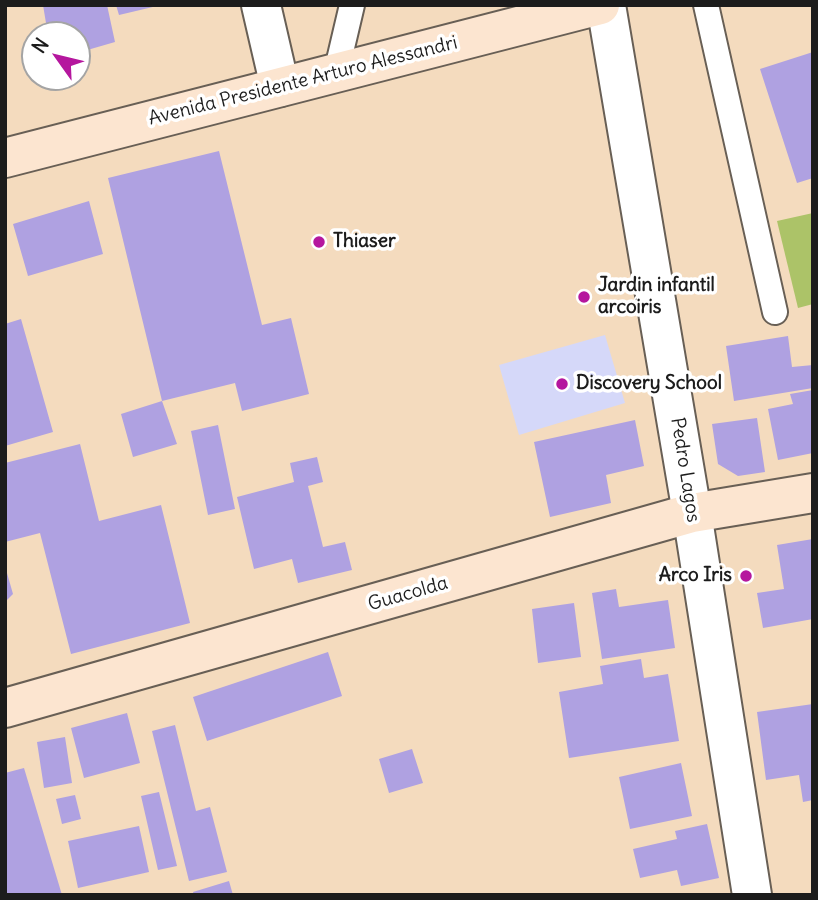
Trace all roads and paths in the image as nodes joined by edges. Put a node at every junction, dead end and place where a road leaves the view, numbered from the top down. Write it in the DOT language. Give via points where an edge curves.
graph roads {
  1 [pos="261,5"];
  2 [pos="352,5"];
  3 [pos="600,5"];
  4 [pos="606,5"];
  5 [pos="706,5"];
  6 [pos="535,13"];
  7 [pos="336,73"];
  8 [pos="279,87"];
  9 [pos="5,158"];
  10 [pos="775,312"];
  11 [pos="813,493"];
  12 [pos="692,513"];
  13 [pos="5,708"];
  14 [pos="752,895"];
  1 -- 8 [label="street"];
  2 -- 7 [label="lane"];
  3 -- 6 [label="main road, Avenida Presidente Arturo Alessandri"];
  4 -- 12 [label="street, Pedro Lagos"];
  5 -- 10 [label="lane"];
  6 -- 7 [label="main road, Avenida Presidente Arturo Alessandri"];
  7 -- 8 [label="main road, Avenida Presidente Arturo Alessandri"];
  8 -- 9 [label="main road, Avenida Presidente Arturo Alessandri"];
  11 -- 12 [label="main road, Guacolda"];
  12 -- 13 [label="main road, Guacolda"];
  12 -- 14 [label="street, Pedro Lagos"];
}
